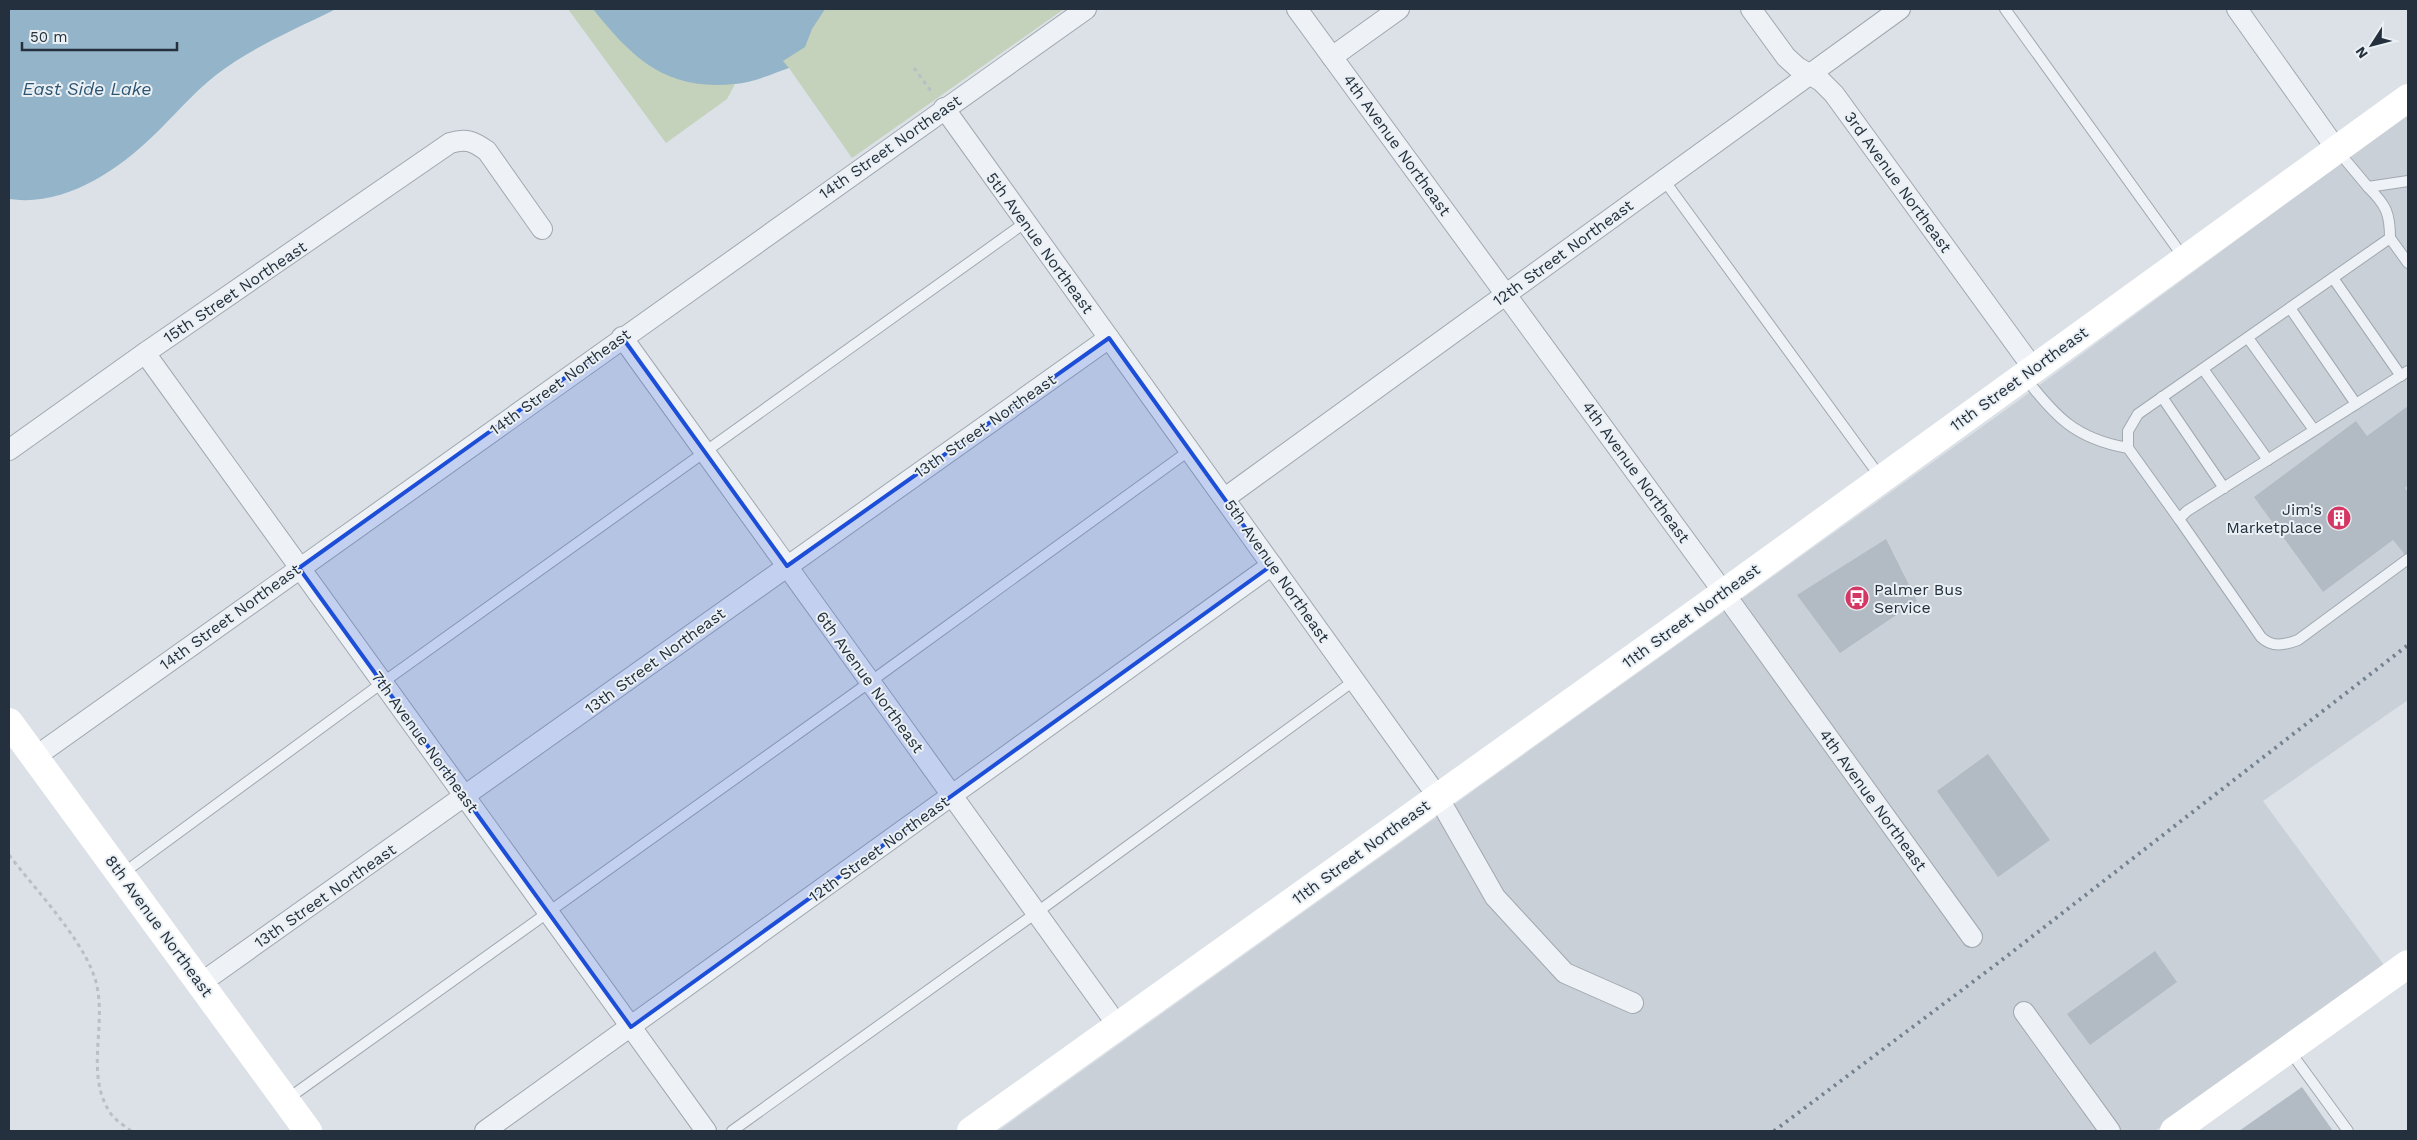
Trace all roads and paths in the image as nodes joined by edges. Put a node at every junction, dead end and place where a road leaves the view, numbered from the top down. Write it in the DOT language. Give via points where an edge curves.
graph roads {
  1 [pos="1086,9"];
  2 [pos="1297,9"];
  3 [pos="1399,9"];
  4 [pos="1751,9"];
  5 [pos="1900,9"];
  6 [pos="2005,9"];
  7 [pos="2237,9"];
  8 [pos="1332,58"];
  9 [pos="914,68"];
  10 [pos="1811,74"];
  11 [pos="2408,98"];
  12 [pos="944,108"];
  13 [pos="2336,150"];
  14 [pos="1664,180"];
  15 [pos="2408,181"];
  16 [pos="2368,187"];
  17 [pos="1026,222"];
  18 [pos="542,229"];
  19 [pos="2390,238"];
  20 [pos="2184,259"];
  21 [pos="2408,263"];
  22 [pos="2333,278"];
  23 [pos="1506,294"];
  24 [pos="2290,308"];
  25 [pos="622,337"];
  26 [pos="1109,338"];
  27 [pos="2248,338"];
  28 [pos="145,353"];
  29 [pos="2202,369"];
  30 [pos="2028,372"];
  31 [pos="2404,373"];
  32 [pos="2162,397"];
  33 [pos="2356,404"];
  34 [pos="2314,430"];
  35 [pos="2128,448"];
  36 [pos="9,450"];
  37 [pos="1190,450"];
  38 [pos="705,452"];
  39 [pos="2268,460"];
  40 [pos="1882,478"];
  41 [pos="2224,488"];
  42 [pos="1225,498"];
  43 [pos="2179,519"];
  44 [pos="2408,559"];
  45 [pos="1272,565"];
  46 [pos="787,566"];
  47 [pos="300,568"];
  48 [pos="1724,592"];
  49 [pos="1355,680"];
  50 [pos="870,682"];
  51 [pos="382,683"];
  52 [pos="9,722"];
  53 [pos="35,757"];
  54 [pos="952,796"];
  55 [pos="1438,797"];
  56 [pos="465,798"];
  57 [pos="9,855"];
  58 [pos="121,875"];
  59 [pos="548,912"];
  60 [pos="1036,913"];
  61 [pos="1972,937"];
  62 [pos="2408,964"];
  63 [pos="201,983"];
  64 [pos="1633,1003"];
  65 [pos="2024,1012"];
  66 [pos="1118,1026"];
  67 [pos="631,1027"];
  68 [pos="2288,1050"];
  69 [pos="286,1100"];
  70 [pos="131,1131"];
  71 [pos="308,1131"];
  72 [pos="484,1131"];
  73 [pos="706,1131"];
  74 [pos="732,1131"];
  75 [pos="971,1131"];
  76 [pos="2110,1131"];
  77 [pos="2174,1131"];
  78 [pos="2348,1131"];
  1 -- 12 [label="street, 14th Street Northeast"];
  2 -- 8 [label="street, 4th Avenue Northeast"];
  3 -- 8 [label="street"];
  4 -- 10 [label="street, 3rd Avenue Northeast" via="1786,57"];
  5 -- 10 [label="street, 12th Street Northeast"];
  6 -- 20 [label="lane"];
  7 -- 13 [label="street"];
  8 -- 23 [label="street, 4th Avenue Northeast"];
  9 -- 12 [label="path"];
  10 -- 14 [label="street, 12th Street Northeast"];
  10 -- 30 [label="street, 3rd Avenue Northeast" via="1834,94"];
  11 -- 13 [label="street, 11th Street Northeast"];
  12 -- 17 [label="street, 5th Avenue Northeast"];
  12 -- 25 [label="street, 14th Street Northeast"];
  13 -- 16 [label="lane"];
  13 -- 20 [label="street, 11th Street Northeast"];
  14 -- 23 [label="street, 12th Street Northeast"];
  14 -- 40 [label="lane"];
  15 -- 16 [label="lane"];
  16 -- 19 [label="lane" via="2384,202 2390,219"];
  17 -- 26 [label="street, 5th Avenue Northeast"];
  17 -- 38 [label="lane"];
  18 -- 28 [label="street, 15th Street Northeast" via="486,151 464,139 441,149"];
  19 -- 21 [label="lane"];
  19 -- 22 [label="lane"];
  20 -- 30 [label="street, 11th Street Northeast"];
  22 -- 24 [label="lane"];
  22 -- 31 [label="lane"];
  23 -- 42 [label="street, 12th Street Northeast"];
  23 -- 48 [label="street, 4th Avenue Northeast"];
  24 -- 27 [label="lane"];
  24 -- 33 [label="lane"];
  25 -- 38 [label="street, 6th Avenue Northeast"];
  25 -- 47 [label="street, 14th Street Northeast"];
  26 -- 37 [label="street, 5th Avenue Northeast"];
  26 -- 46 [label="street, 13th Street Northeast"];
  27 -- 29 [label="lane"];
  27 -- 34 [label="lane"];
  28 -- 36 [label="street, 15th Street Northeast"];
  28 -- 47 [label="street, 7th Avenue Northeast"];
  29 -- 32 [label="lane"];
  29 -- 39 [label="lane"];
  30 -- 35 [label="lane" via="2046,405 2075,430 2102,444"];
  30 -- 40 [label="street, 11th Street Northeast"];
  31 -- 33 [label="lane"];
  32 -- 35 [label="lane" via="2138,414 2128,430"];
  32 -- 41 [label="lane"];
  33 -- 34 [label="lane"];
  34 -- 39 [label="lane"];
  35 -- 43 [label="lane"];
  37 -- 42 [label="street, 5th Avenue Northeast"];
  37 -- 50 [label="lane"];
  38 -- 46 [label="street, 6th Avenue Northeast"];
  38 -- 51 [label="lane"];
  39 -- 41 [label="lane"];
  40 -- 48 [label="street, 11th Street Northeast"];
  41 -- 43 [label="lane"];
  42 -- 45 [label="street, 5th Avenue Northeast"];
  43 -- 44 [label="lane" via="2261,637 2280,646 2298,640"];
  45 -- 49 [label="street, 5th Avenue Northeast"];
  45 -- 54 [label="street, 12th Street Northeast"];
  46 -- 50 [label="street, 6th Avenue Northeast"];
  46 -- 56 [label="street, 13th Street Northeast"];
  47 -- 51 [label="street, 7th Avenue Northeast"];
  47 -- 53 [label="street, 14th Street Northeast"];
  48 -- 55 [label="street, 11th Street Northeast"];
  48 -- 61 [label="street, 4th Avenue Northeast"];
  49 -- 55 [label="street, 5th Avenue Northeast"];
  49 -- 60 [label="lane"];
  50 -- 54 [label="street, 6th Avenue Northeast"];
  50 -- 59 [label="lane"];
  51 -- 56 [label="street, 7th Avenue Northeast"];
  51 -- 58 [label="lane"];
  52 -- 53 [label="street, 8th Avenue Northeast"];
  53 -- 58 [label="street, 8th Avenue Northeast"];
  54 -- 60 [label="street, 6th Avenue Northeast"];
  54 -- 67 [label="street, 12th Street Northeast"];
  55 -- 64 [label="street, 5th Avenue Northeast" via="1495,897 1565,973"];
  55 -- 66 [label="street, 11th Street Northeast"];
  56 -- 59 [label="street, 7th Avenue Northeast"];
  56 -- 63 [label="street, 13th Street Northeast"];
  57 -- 70 [label="path" via="73,938 93,973 99,1002 98,1078 102,1099 112,1116"];
  58 -- 63 [label="street, 8th Avenue Northeast"];
  59 -- 67 [label="street, 7th Avenue Northeast"];
  59 -- 69 [label="lane"];
  60 -- 66 [label="street, 6th Avenue Northeast"];
  60 -- 74 [label="lane"];
  62 -- 68 [label="street"];
  63 -- 69 [label="street, 8th Avenue Northeast"];
  65 -- 76 [label="street"];
  66 -- 75 [label="street, 11th Street Northeast"];
  67 -- 72 [label="street, 12th Street Northeast"];
  67 -- 73 [label="street, 7th Avenue Northeast"];
  68 -- 77 [label="street"];
  68 -- 78 [label="lane"];
  69 -- 71 [label="street, 8th Avenue Northeast"];
}
